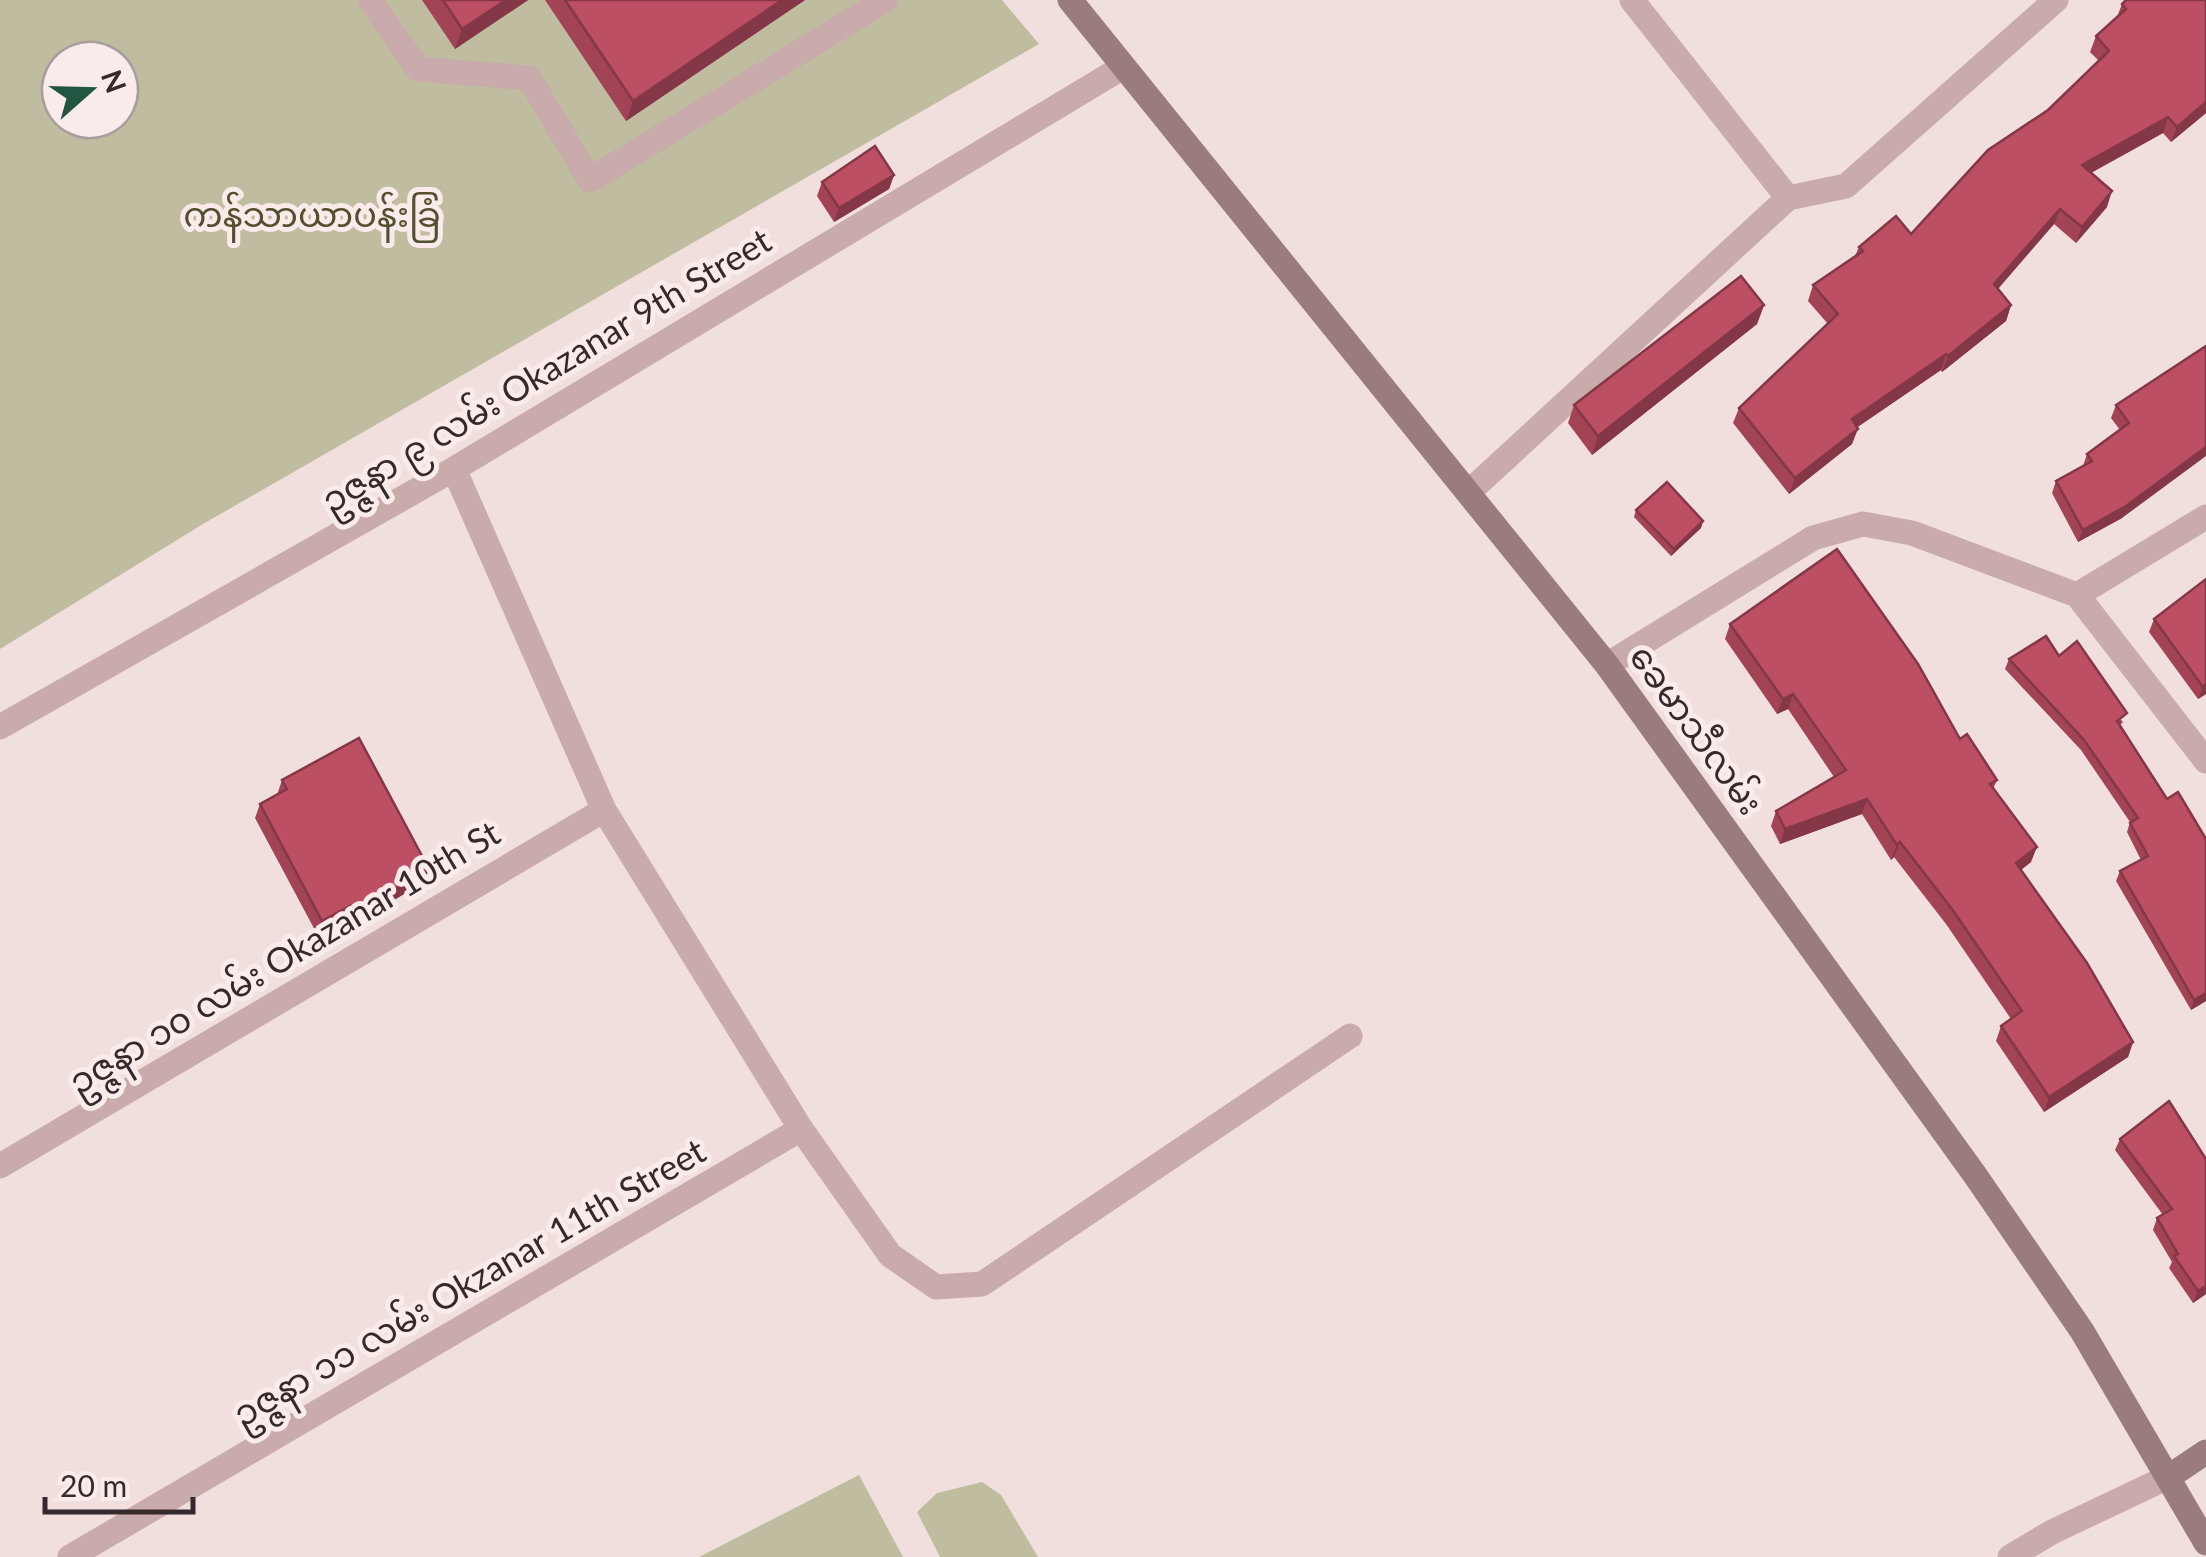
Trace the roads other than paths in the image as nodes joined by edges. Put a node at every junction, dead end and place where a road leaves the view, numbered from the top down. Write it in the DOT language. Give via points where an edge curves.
graph roads {
  1 [pos="370,0"];
  2 [pos="884,0"];
  3 [pos="1070,0"];
  4 [pos="1632,0"];
  5 [pos="2056,0"];
  6 [pos="1123,67"];
  7 [pos="1788,198"];
  8 [pos="454,469"];
  9 [pos="1470,491"];
  10 [pos="2206,517"];
  11 [pos="2076,594"];
  12 [pos="1607,665"];
  13 [pos="0,727"];
  14 [pos="2206,761"];
  15 [pos="604,810"];
  16 [pos="1350,1036"];
  17 [pos="801,1129"];
  18 [pos="0,1166"];
  19 [pos="2206,1452"];
  20 [pos="2170,1476"];
  21 [pos="2206,1543"];
  22 [pos="70,1557"];
  23 [pos="2010,1557"];
  1 -- 2 [label="street" via="418,69 529,78 590,180"];
  3 -- 6 [label="main road, ခေမာသီလမ်း"];
  4 -- 7 [label="street"];
  5 -- 7 [label="street" via="1846,186"];
  6 -- 8 [label="street, ဥဇ္ဇနာ ၉ လမ်း Okazanar 9th Street"];
  6 -- 9 [label="main road, ခေမာသီလမ်း"];
  7 -- 9 [label="street"];
  8 -- 13 [label="street, ဥဇ္ဇနာ ၉ လမ်း Okazanar 9th Street"];
  8 -- 15 [label="street"];
  9 -- 12 [label="main road, ခေမာသီလမ်း"];
  10 -- 11 [label="street"];
  11 -- 12 [label="street" via="1912,533 1863,524 1813,538"];
  11 -- 14 [label="street"];
  12 -- 20 [label="main road, ခေမာသီလမ်း" via="1976,1174"];
  15 -- 17 [label="street"];
  15 -- 18 [label="street, ဥဇ္ဇနာ ၁၀ လမ်း Okazanar 10th St"];
  16 -- 17 [label="street" via="982,1284 936,1287 890,1255"];
  17 -- 22 [label="street, ဥဇ္ဇနာ ၁၁ လမ်း Okzanar 11th Street"];
  19 -- 20 [label="main road"];
  20 -- 21 [label="main road, ခေမာသီလမ်း"];
  20 -- 23 [label="street"];
}
